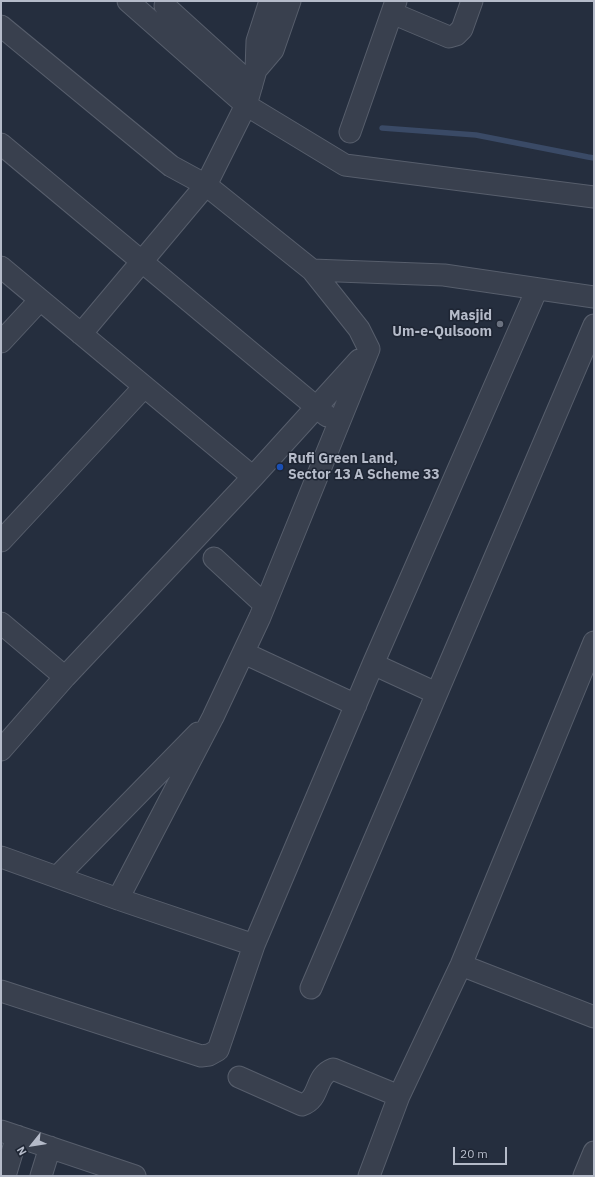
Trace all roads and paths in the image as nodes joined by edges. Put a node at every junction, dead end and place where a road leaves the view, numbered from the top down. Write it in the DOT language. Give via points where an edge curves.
graph roads {
  1 [pos="128,1"];
  2 [pos="270,1"];
  3 [pos="290,1"];
  4 [pos="472,1"];
  5 [pos="163,3"];
  6 [pos="394,7"];
  7 [pos="1,26"];
  8 [pos="251,87"];
  9 [pos="350,132"];
  10 [pos="1,144"];
  11 [pos="206,185"];
  12 [pos="594,197"];
  13 [pos="142,262"];
  14 [pos="1,267"];
  15 [pos="312,270"];
  16 [pos="537,289"];
  17 [pos="594,297"];
  18 [pos="40,300"];
  19 [pos="594,325"];
  20 [pos="81,334"];
  21 [pos="1,342"];
  22 [pos="369,349"];
  23 [pos="144,387"];
  24 [pos="316,407"];
  25 [pos="338,424"];
  26 [pos="253,477"];
  27 [pos="1,541"];
  28 [pos="214,558"];
  29 [pos="265,605"];
  30 [pos="1,623"];
  31 [pos="594,642"];
  32 [pos="244,652"];
  33 [pos="372,664"];
  34 [pos="65,677"];
  35 [pos="436,693"];
  36 [pos="356,705"];
  37 [pos="213,717"];
  38 [pos="1,750"];
  39 [pos="1,857"];
  40 [pos="57,877"];
  41 [pos="118,899"];
  42 [pos="254,945"];
  43 [pos="461,965"];
  44 [pos="311,988"];
  45 [pos="1,991"];
  46 [pos="594,1017"];
  47 [pos="238,1077"];
  48 [pos="399,1096"];
  49 [pos="9,1134"];
  50 [pos="50,1147"];
  51 [pos="594,1152"];
  52 [pos="5,1176"];
  53 [pos="41,1176"];
  54 [pos="135,1176"];
  55 [pos="369,1176"];
  56 [pos="584,1176"];
  1 -- 8 [label="street"];
  2 -- 8 [label="street" via="257,40"];
  3 -- 8 [label="street" via="273,50"];
  4 -- 6 [label="street" via="462,29 456,35 448,37"];
  5 -- 8 [label="street"];
  6 -- 9 [label="street"];
  7 -- 11 [label="street" via="171,166"];
  8 -- 11 [label="street"];
  8 -- 12 [label="street" via="345,165"];
  10 -- 13 [label="street"];
  11 -- 13 [label="street"];
  11 -- 15 [label="street"];
  13 -- 20 [label="street"];
  13 -- 24 [label="street"];
  14 -- 18 [label="street"];
  15 -- 16 [label="street" via="444,275"];
  15 -- 22 [label="street" via="359,329"];
  16 -- 17 [label="street"];
  16 -- 33 [label="street"];
  18 -- 20 [label="street"];
  18 -- 21 [label="street"];
  19 -- 35 [label="street"];
  20 -- 23 [label="street"];
  22 -- 24 [label="street"];
  22 -- 25 [label="street"];
  23 -- 26 [label="street"];
  23 -- 27 [label="street"];
  24 -- 25 [label="street"];
  24 -- 26 [label="street"];
  25 -- 29 [label="street"];
  26 -- 34 [label="street"];
  28 -- 29 [label="street"];
  29 -- 32 [label="street"];
  30 -- 34 [label="street"];
  31 -- 43 [label="street"];
  32 -- 36 [label="street"];
  32 -- 37 [label="street"];
  33 -- 35 [label="street"];
  33 -- 36 [label="street"];
  34 -- 38 [label="street"];
  35 -- 44 [label="street"];
  36 -- 42 [label="street"];
  37 -- 40 [label="street"];
  37 -- 41 [label="street"];
  39 -- 40 [label="street"];
  40 -- 41 [label="street"];
  41 -- 42 [label="street"];
  42 -- 45 [label="street" via="218,1050 209,1055 201,1056"];
  43 -- 46 [label="street"];
  43 -- 48 [label="street"];
  47 -- 48 [label="street" via="302,1105 312,1099 323,1075 333,1069"];
  48 -- 55 [label="street"];
  49 -- 50 [label="street"];
  49 -- 52 [label="street"];
  50 -- 53 [label="street"];
  50 -- 54 [label="street"];
  51 -- 56 [label="street"];
}
